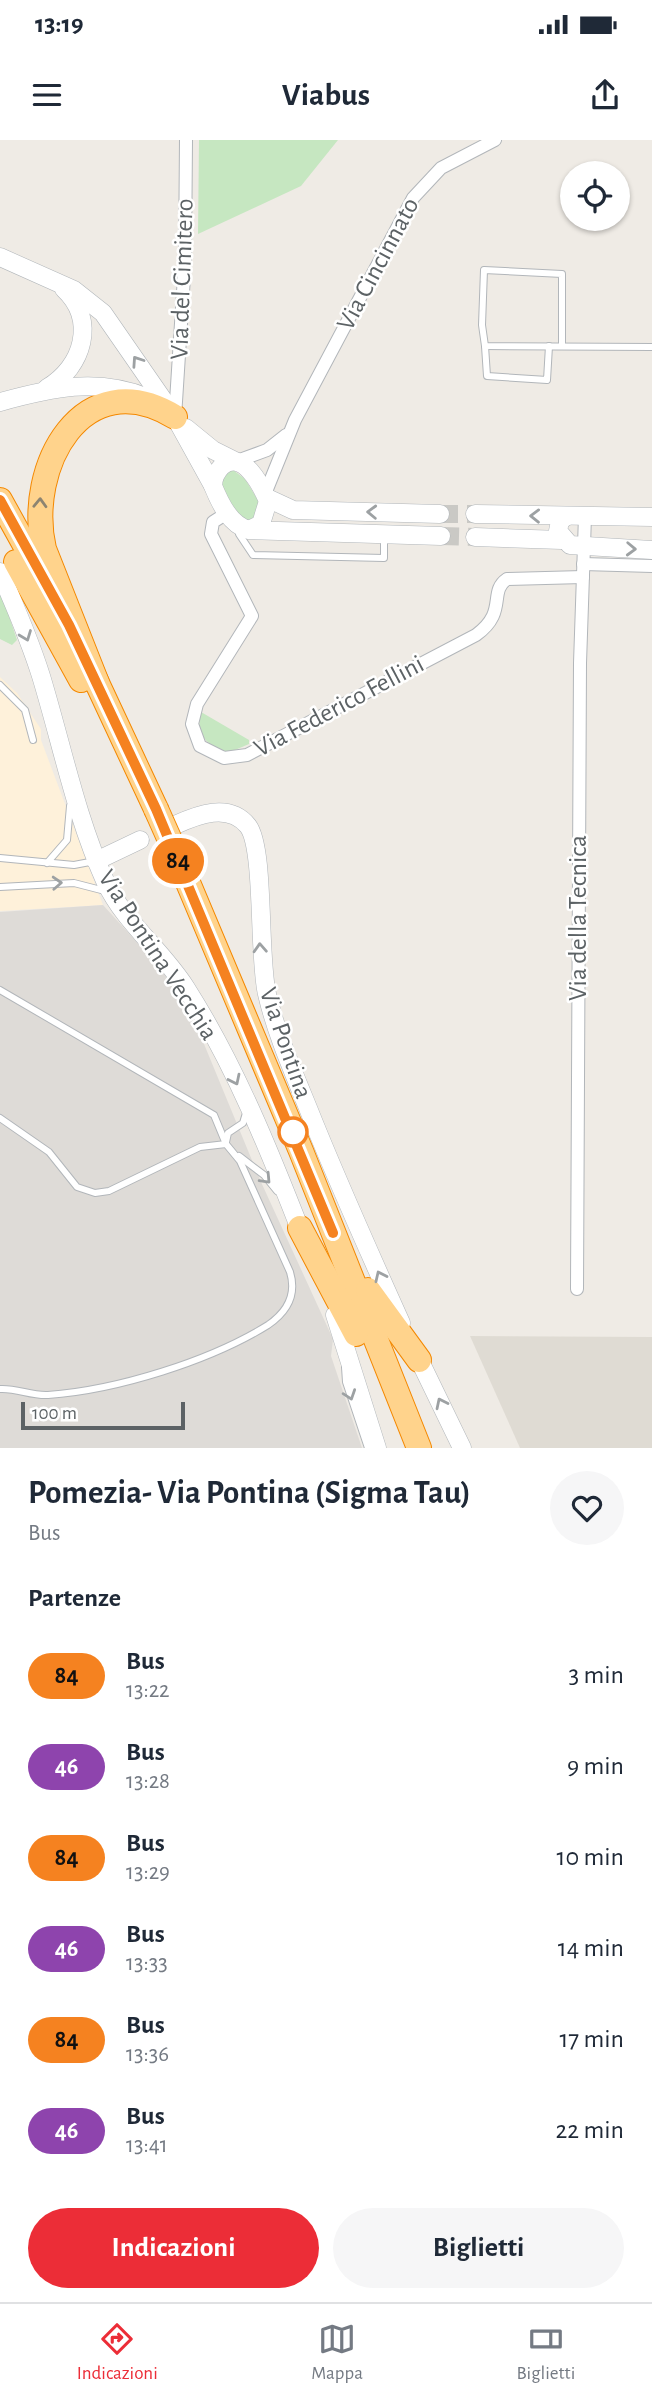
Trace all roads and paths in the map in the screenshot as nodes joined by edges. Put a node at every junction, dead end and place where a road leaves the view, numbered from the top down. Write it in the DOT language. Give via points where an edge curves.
graph roads {
  1 [pos="186,140"];
  2 [pos="495,140"];
  3 [pos="0,257"];
  4 [pos="50,279"];
  5 [pos="485,346"];
  6 [pos="549,346"];
  7 [pos="562,346"];
  8 [pos="652,347"];
  9 [pos="177,381"];
  10 [pos="156,388"];
  11 [pos="42,390"];
  12 [pos="0,402"];
  13 [pos="176,417"];
  14 [pos="295,420"];
  15 [pos="236,461"];
  16 [pos="212,484"];
  17 [pos="266,496"];
  18 [pos="0,500"];
  19 [pos="343,511"];
  20 [pos="227,513"];
  21 [pos="438,514"];
  22 [pos="475,514"];
  23 [pos="576,516"];
  24 [pos="652,517"];
  25 [pos="244,528"];
  26 [pos="343,532"];
  27 [pos="0,533"];
  28 [pos="384,535"];
  29 [pos="438,536"];
  30 [pos="475,537"];
  31 [pos="562,540"];
  32 [pos="652,550"];
  33 [pos="583,563"];
  34 [pos="652,566"];
  35 [pos="0,572"];
  36 [pos="97,683"];
  37 [pos="0,685"];
  38 [pos="33,740"];
  39 [pos="68,773"];
  40 [pos="158,832"];
  41 [pos="0,858"];
  42 [pos="96,861"];
  43 [pos="47,863"];
  44 [pos="0,887"];
  45 [pos="112,894"];
  46 [pos="0,990"];
  47 [pos="247,1106"];
  48 [pos="0,1118"];
  49 [pos="226,1144"];
  50 [pos="235,1153"];
  51 [pos="297,1219"];
  52 [pos="333,1233"];
  53 [pos="577,1289"];
  54 [pos="351,1337"];
  55 [pos="419,1360"];
  56 [pos="0,1389"];
  57 [pos="368,1448"];
  58 [pos="377,1448"];
  59 [pos="404,1448"];
  60 [pos="419,1448"];
  61 [pos="461,1448"];
  1 -- 9 [label="street, Via del Cimitero" via="185,261"];
  2 -- 14 [label="street, Via Cincinnato" via="441,168 418,190"];
  3 -- 4 [label="street"];
  10 -- 4 [label="street, one-way" via="103,313 84,296"];
  4 -- 11 [label="street" via="76,304 83,337 69,371"];
  5 -- 6 [label="lane"];
  5 -- 6 [label="lane" via="487,376 547,380"];
  5 -- 7 [label="lane" via="484,270 562,274"];
  6 -- 7 [label="lane"];
  7 -- 8 [label="lane"];
  9 -- 10 [label="street" via="169,389"];
  9 -- 13 [label="street, Via del Cimitero"];
  10 -- 13 [label="street"];
  11 -- 12 [label="street"];
  11 -- 13 [label="street" via="79,385 117,388 151,399"];
  13 -- 15 [label="street" via="208,447"];
  13 -- 16 [label="street"];
  36 -- 13 [label="highway, one-way" via="44,549 41,485 65,435 94,410 128,403"];
  14 -- 15 [label="street, Via Cincinnato" via="275,446"];
  14 -- 17 [label="street, Via Cincinnato"];
  15 -- 16 [label="street" via="222,467"];
  15 -- 17 [label="street" via="248,468"];
  16 -- 20 [label="street"];
  17 -- 19 [label="street" via="289,509"];
  17 -- 25 [label="street" via="263,522"];
  18 -- 36 [label="highway"];
  21 -- 19 [label="street, one-way"];
  19 -- 26 [label="street"];
  20 -- 25 [label="street"];
  20 -- 33 [label="street, Via Federico Fellini" via="214,521 210,532 252,616 197,704 192,720 201,746 224,758 247,755 476,635 494,619 498,589 508,579"];
  21 -- 29 [label="street"];
  23 -- 22 [label="street, one-way"];
  23 -- 24 [label="street"];
  23 -- 31 [label="street" via="558,526"];
  23 -- 33 [label="street, Via della Tecnica"];
  25 -- 26 [label="street"];
  25 -- 28 [label="lane" via="239,534 253,555 383,558"];
  26 -- 28 [label="street"];
  27 -- 40 [label="highway"];
  28 -- 29 [label="street"];
  30 -- 31 [label="street, Via Federico Fellini"];
  31 -- 33 [label="street, Via Federico Fellini"];
  33 -- 32 [label="street, Via Federico Fellini, one-way"];
  33 -- 34 [label="street, Via Federico Fellini"];
  33 -- 53 [label="street, Via della Tecnica"];
  35 -- 39 [label="street, Via Pontina Vecchia, one-way" via="41,677"];
  36 -- 40 [label="highway"];
  37 -- 38 [label="lane" via="24,710"];
  39 -- 42 [label="street, Via Pontina Vecchia"];
  39 -- 43 [label="lane" via="70,830 62,848"];
  40 -- 42 [label="street, Via Pontina"];
  40 -- 52 [label="highway"];
  40 -- 54 [label="highway"];
  55 -- 40 [label="street, Via Pontina, one-way" via="363,1240 274,1020 262,968 257,852 252,833 239,819 224,813 205,813"];
  41 -- 43 [label="lane"];
  42 -- 43 [label="lane"];
  42 -- 45 [label="street, Via Pontina Vecchia"];
  44 -- 45 [label="lane, one-way" via="74,883"];
  45 -- 47 [label="street, Via Pontina Vecchia, one-way" via="188,991"];
  46 -- 49 [label="lane" via="214,1115"];
  47 -- 49 [label="lane" via="243,1123 228,1133"];
  47 -- 51 [label="street, Via Pontina Vecchia"];
  48 -- 49 [label="lane" via="44,1147 78,1187 95,1193 109,1191 200,1147"];
  49 -- 50 [label="lane"];
  50 -- 51 [label="lane, one-way" via="264,1175"];
  50 -- 56 [label="lane" via="291,1276 292,1294 284,1312 255,1333 143,1378 44,1395"];
  51 -- 54 [label="highway"];
  52 -- 55 [label="highway" via="377,1305"];
  52 -- 60 [label="highway"];
  54 -- 57 [label="lane, one-way" via="345,1382"];
  54 -- 58 [label="street"];
  54 -- 59 [label="highway"];
  61 -- 55 [label="street, one-way"];
}
